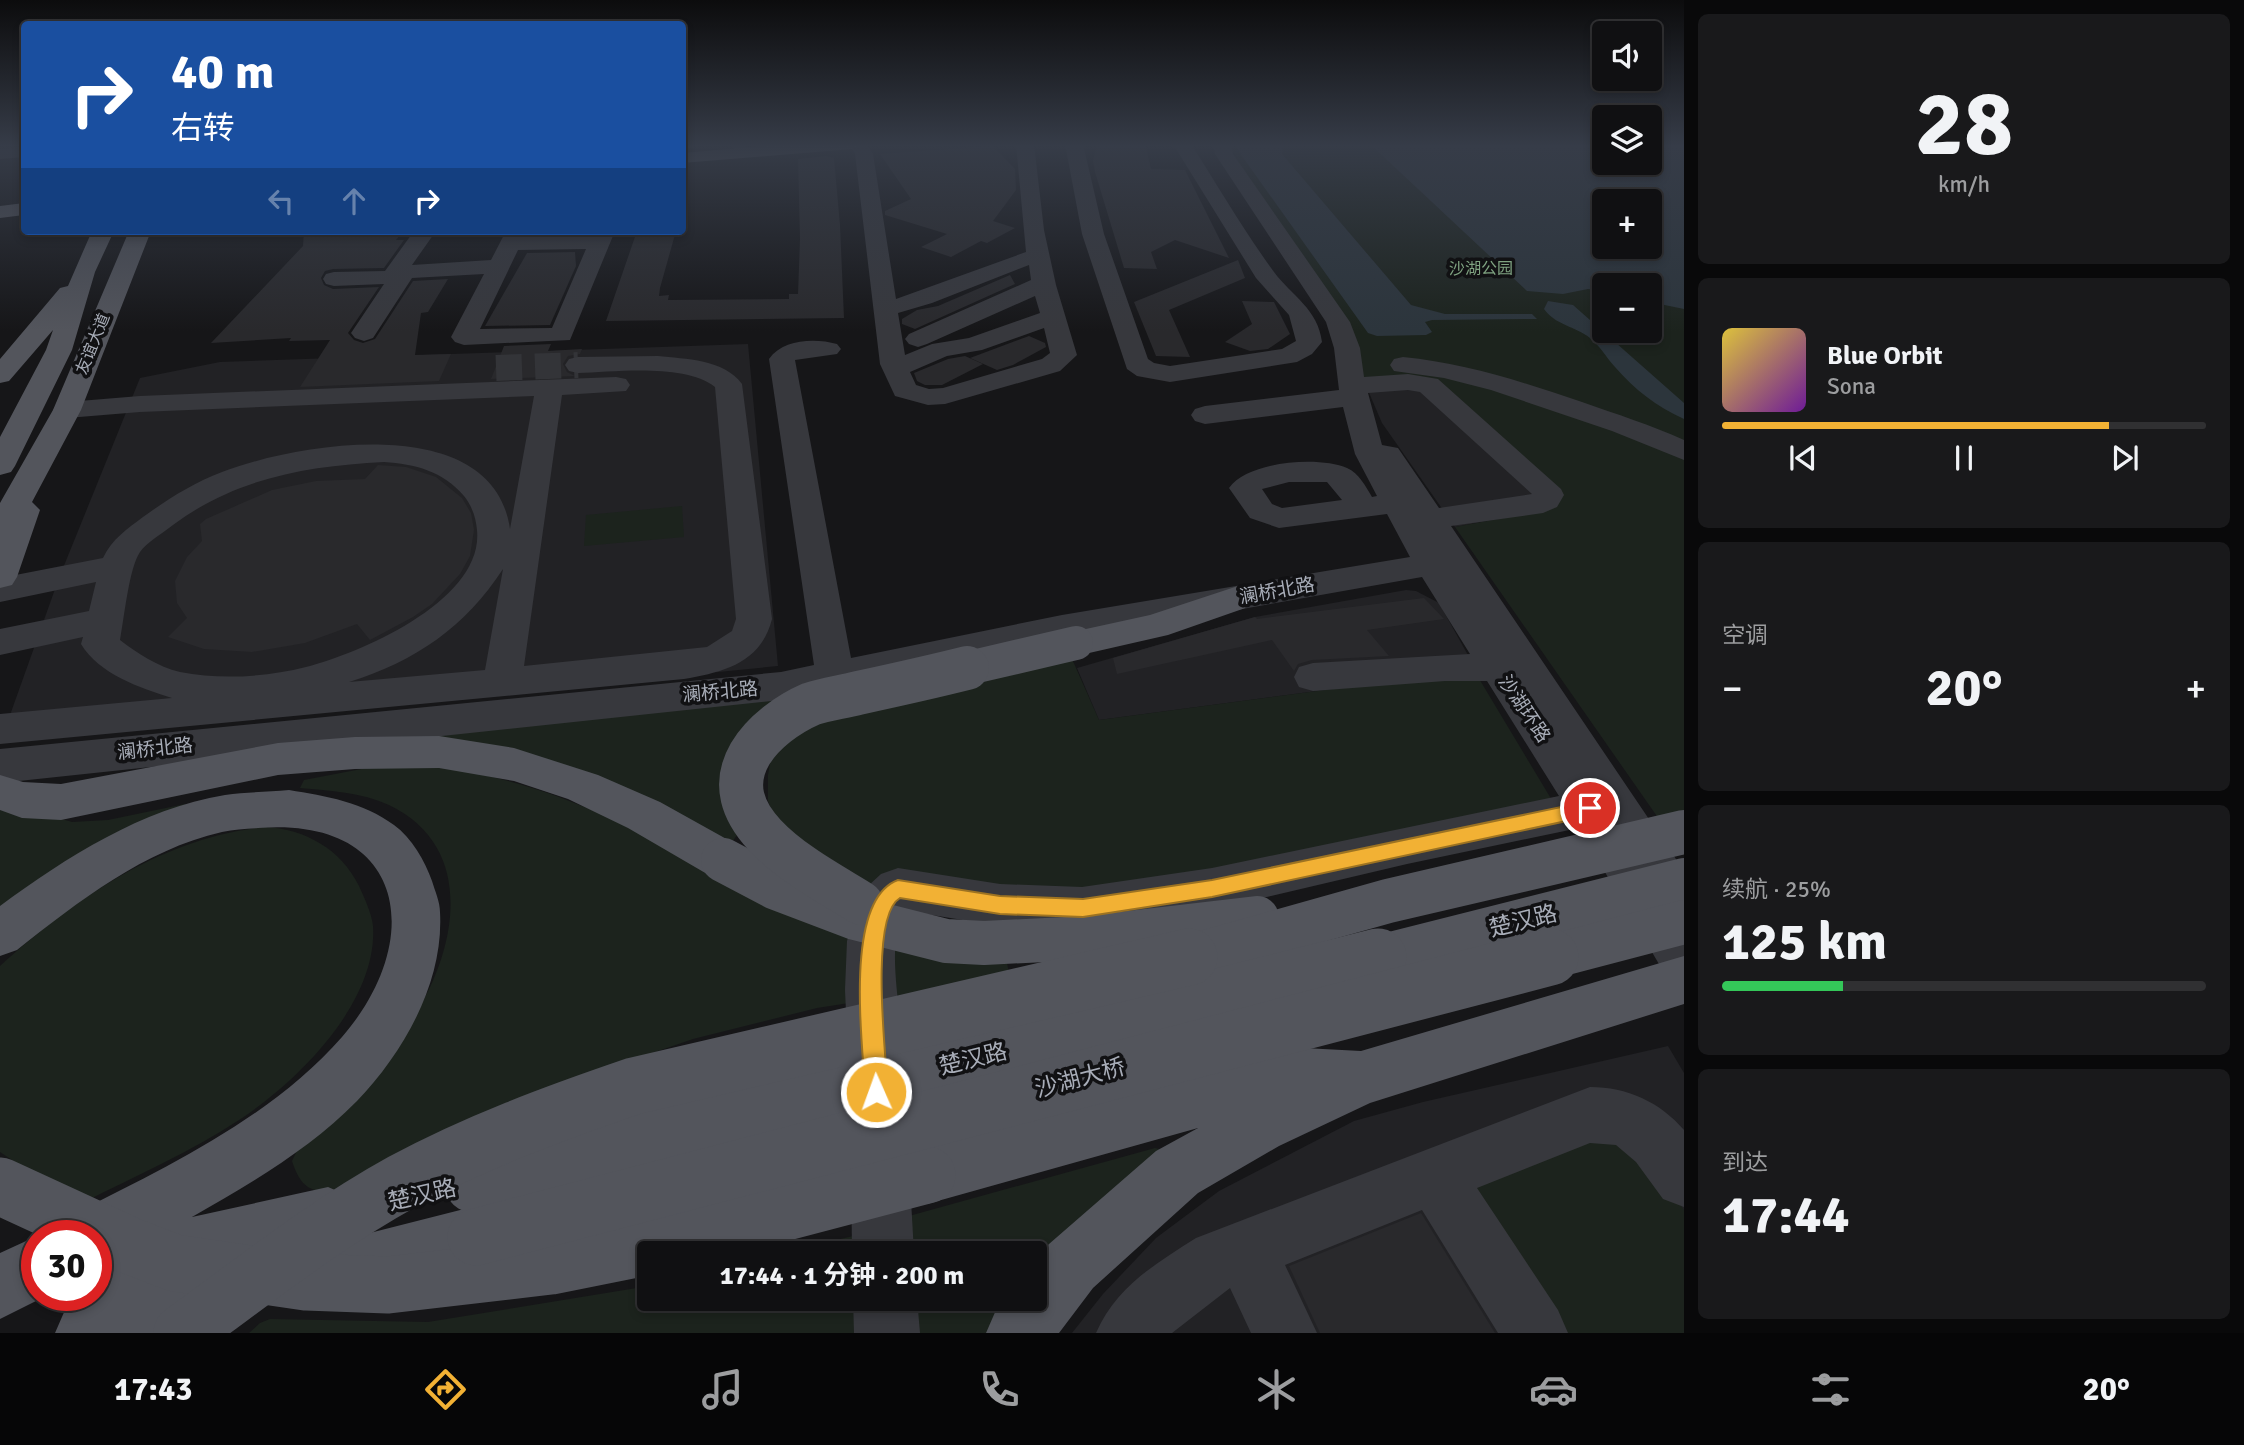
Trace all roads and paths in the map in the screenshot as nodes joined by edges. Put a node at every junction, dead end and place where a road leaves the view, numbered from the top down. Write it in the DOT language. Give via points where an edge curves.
graph roads {
  1 [pos="21,206"];
  2 [pos="871,206"];
  3 [pos="1023,206"];
  4 [pos="1087,206"];
  5 [pos="1221,206"];
  6 [pos="1259,206"];
  7 [pos="0,210"];
  8 [pos="21,214"];
  9 [pos="95,235"];
  10 [pos="422,235"];
  11 [pos="141,236"];
  12 [pos="602,237"];
  13 [pos="514,238"];
  14 [pos="1038,255"];
  15 [pos="501,266"];
  16 [pos="84,272"];
  17 [pos="905,276"];
  18 [pos="396,277"];
  19 [pos="334,279"];
  20 [pos="881,280"];
  21 [pos="1044,283"];
  22 [pos="884,309"];
  23 [pos="1054,316"];
  24 [pos="44,325"];
  25 [pos="364,333"];
  26 [pos="828,349"];
  27 [pos="19,354"];
  28 [pos="892,360"];
  29 [pos="578,365"];
  30 [pos="496,368"];
  31 [pos="0,375"];
  32 [pos="1352,381"];
  33 [pos="0,384"];
  34 [pos="549,388"];
  35 [pos="730,390"];
  36 [pos="447,392"];
  37 [pos="67,410"];
  38 [pos="1205,415"];
  39 [pos="0,417"];
  40 [pos="1684,451"];
  41 [pos="43,455"];
  42 [pos="0,466"];
  43 [pos="1388,505"];
  44 [pos="510,523"];
  45 [pos="0,532"];
  46 [pos="1431,564"];
  47 [pos="119,566"];
  48 [pos="0,577"];
  49 [pos="0,590"];
  50 [pos="1238,598"];
  51 [pos="106,620"];
  52 [pos="0,642"];
  53 [pos="1497,668"];
  54 [pos="835,674"];
  55 [pos="151,677"];
  56 [pos="1313,677"];
  57 [pos="502,682"];
  58 [pos="261,697"];
  59 [pos="195,700"];
  60 [pos="96,720"];
  61 [pos="0,729"];
  62 [pos="0,766"];
  63 [pos="0,792"];
  64 [pos="1590,808"];
  65 [pos="1684,832"];
  66 [pos="1684,880"];
  67 [pos="1388,901"];
  68 [pos="1684,911"];
  69 [pos="1684,922"];
  70 [pos="901,929"];
  71 [pos="0,934"];
  72 [pos="1684,960"];
  73 [pos="1684,980"];
  74 [pos="1363,1078"];
  75 [pos="1435,1176"];
  76 [pos="1684,1178"];
  77 [pos="0,1186"];
  78 [pos="475,1210"];
  79 [pos="112,1227"];
  80 [pos="883,1241"];
  81 [pos="1245,1250"];
  82 [pos="112,1267"];
  83 [pos="21,1277"];
  84 [pos="21,1286"];
  85 [pos="0,1289"];
  86 [pos="886,1311"];
  87 [pos="88,1333"];
  88 [pos="182,1333"];
  89 [pos="887,1333"];
  90 [pos="1019,1333"];
  91 [pos="1129,1333"];
  92 [pos="1284,1333"];
  93 [pos="1535,1333"];
  1 -- 7 [label="main road"];
  2 -- 20 [label="street"];
  3 -- 14 [label="street" via="1022,234"];
  4 -- 5 [label="street" via="1136,363 1146,370 1170,374 1278,358 1309,342 1306,324 1283,291 1267,278"];
  6 -- 32 [label="street, 沙湖环路" via="1338,322"];
  7 -- 8 [label="main road"];
  9 -- 16 [label="main road, 友谊大道"];
  10 -- 18 [label="street"];
  11 -- 37 [label="main road, 友谊大道"];
  12 -- 13 [label="street"];
  12 -- 15 [label="street" via="561,335 464,337"];
  13 -- 15 [label="street"];
  14 -- 21 [label="street"];
  14 -- 22 [label="street" via="933,296"];
  15 -- 18 [label="street" via="404,272"];
  16 -- 24 [label="main road, 友谊大道"];
  16 -- 42 [label="main road, 友谊大道" via="59,350"];
  17 -- 20 [label="street"];
  18 -- 19 [label="street"];
  18 -- 25 [label="street"];
  20 -- 22 [label="street"];
  21 -- 23 [label="street"];
  21 -- 28 [label="street"];
  22 -- 28 [label="street"];
  23 -- 28 [label="street" via="973,345"];
  23 -- 28 [label="street" via="1064,355 1051,365 935,397 905,390"];
  24 -- 27 [label="main road, 友谊大道"];
  24 -- 39 [label="main road, 友谊大道"];
  26 -- 54 [label="street" via="790,351 782,359"];
  27 -- 31 [label="main road, 友谊大道"];
  27 -- 33 [label="main road"];
  29 -- 35 [label="street" via="691,368 719,376"];
  30 -- 36 [label="street" via="460,375"];
  32 -- 38 [label="street"];
  32 -- 40 [label="street" via="1463,372 1627,426"];
  32 -- 43 [label="street, 沙湖环路" via="1370,454 1387,454"];
  32 -- 43 [label="street" via="1414,382 1432,387 1548,495 1532,506"];
  34 -- 35 [label="street" via="697,382"];
  34 -- 36 [label="street"];
  34 -- 44 [label="street"];
  35 -- 57 [label="street" via="754,619 747,640 710,660"];
  36 -- 37 [label="street"];
  37 -- 41 [label="main road, 友谊大道"];
  41 -- 45 [label="main road, 友谊大道"];
  41 -- 48 [label="main road, 友谊大道"];
  43 -- 46 [label="street, 沙湖环路"];
  43 -- 68 [label="street, 沙湖环路"];
  44 -- 47 [label="street" via="472,484 432,460 384,453 309,458 234,477 188,499 124,550"];
  44 -- 57 [label="street"];
  44 -- 58 [label="street" via="469,592 438,621 386,653"];
  46 -- 50 [label="street, 澜桥北路"];
  46 -- 53 [label="street, 沙湖环路"];
  47 -- 49 [label="street"];
  47 -- 51 [label="street"];
  50 -- 54 [label="street, 澜桥北路"];
  50 -- 70 [label="main road, bridge" via="1154,626 812,704 779,720 745,758 740,784 754,823 771,842"];
  51 -- 52 [label="street"];
  51 -- 55 [label="street" via="100,644 124,664"];
  53 -- 56 [label="street" via="1445,667"];
  53 -- 64 [label="street, 沙湖环路"];
  54 -- 62 [label="street, 澜桥北路" via="781,686"];
  55 -- 59 [label="street"];
  55 -- 60 [label="street"];
  57 -- 58 [label="street"];
  58 -- 59 [label="street"];
  59 -- 60 [label="street"];
  60 -- 61 [label="street"];
  63 -- 70 [label="main road, bridge" via="22,800 61,802 278,759 439,752 514,765 583,787 776,888"];
  64 -- 72 [label="street, 沙湖环路"];
  64 -- 80 [label="street" via="1212,889 1083,908 1000,905 898,889 888,894 878,915 871,958"];
  65 -- 67 [label="main road, bridge"];
  66 -- 78 [label="main road, 楚汉路, bridge"];
  67 -- 70 [label="main road, bridge" via="1085,938 984,943 946,941"];
  67 -- 88 [label="main road, bridge" via="1198,955 634,1086 547,1116 402,1183 325,1230"];
  69 -- 78 [label="main road, 沙湖大桥, bridge"];
  71 -- 79 [label="main road" via="64,887 135,845 191,822 251,809 320,810 344,818 375,835 394,853 414,892 417,912 412,968 395,1006 360,1057 294,1117 244,1153"];
  73 -- 74 [label="main road"];
  74 -- 77 [label="main road, bridge" via="1291,1078 671,1242 551,1266 388,1285 306,1282 175,1263"];
  74 -- 90 [label="main road" via="1259,1126 1177,1171 1071,1266"];
  75 -- 76 [label="street" via="1590,1115 1608,1113 1651,1136"];
  75 -- 81 [label="street"];
  75 -- 93 [label="street"];
  78 -- 82 [label="main road, 楚汉路"];
  78 -- 87 [label="main road, 楚汉路"];
  81 -- 91 [label="street" via="1185,1280"];
  81 -- 92 [label="street"];
  83 -- 85 [label="main road"];
  84 -- 85 [label="main road"];
  86 -- 89 [label="street"];
}
